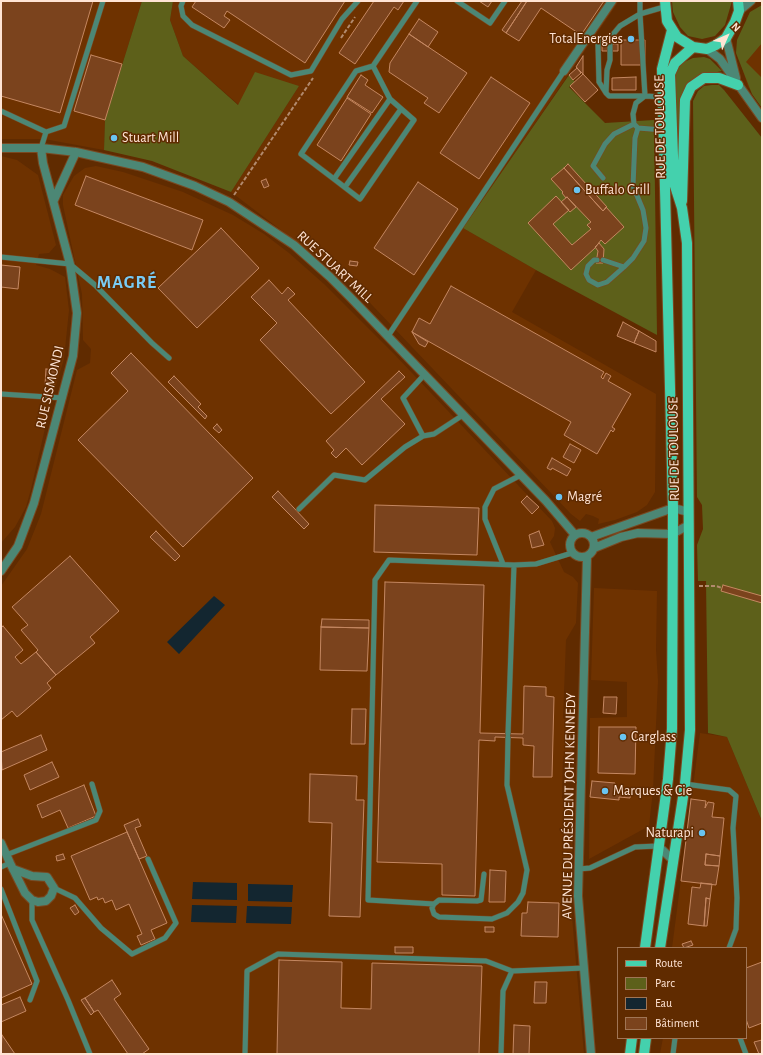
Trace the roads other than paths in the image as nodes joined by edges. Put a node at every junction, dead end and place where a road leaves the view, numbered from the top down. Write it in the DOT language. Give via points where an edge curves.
graph roads {
  1 [pos="103,1"];
  2 [pos="183,1"];
  3 [pos="358,1"];
  4 [pos="417,1"];
  5 [pos="457,1"];
  6 [pos="505,1"];
  7 [pos="612,1"];
  8 [pos="640,1"];
  9 [pos="751,1"];
  10 [pos="665,4"];
  11 [pos="739,6"];
  12 [pos="640,14"];
  13 [pos="672,30"];
  14 [pos="610,38"];
  15 [pos="726,38"];
  16 [pos="693,47"];
  17 [pos="707,49"];
  18 [pos="373,66"];
  19 [pos="564,71"];
  20 [pos="738,85"];
  21 [pos="606,93"];
  22 [pos="645,96"];
  23 [pos="663,97"];
  24 [pos="390,99"];
  25 [pos="401,109"];
  26 [pos="1,111"];
  27 [pos="762,118"];
  28 [pos="636,126"];
  29 [pos="663,130"];
  30 [pos="46,132"];
  31 [pos="1,148"];
  32 [pos="41,148"];
  33 [pos="76,152"];
  34 [pos="603,178"];
  35 [pos="334,179"];
  36 [pos="345,188"];
  37 [pos="54,200"];
  38 [pos="682,208"];
  39 [pos="1,257"];
  40 [pos="597,260"];
  41 [pos="603,260"];
  42 [pos="70,264"];
  43 [pos="624,267"];
  44 [pos="388,336"];
  45 [pos="169,358"];
  46 [pos="425,374"];
  47 [pos="1,394"];
  48 [pos="64,394"];
  49 [pos="463,415"];
  50 [pos="423,436"];
  51 [pos="521,475"];
  52 [pos="673,508"];
  53 [pos="299,509"];
  54 [pos="689,512"];
  55 [pos="689,525"];
  56 [pos="672,534"];
  57 [pos="575,535"];
  58 [pos="591,537"];
  59 [pos="594,548"];
  60 [pos="572,553"];
  61 [pos="587,557"];
  62 [pos="503,564"];
  63 [pos="514,565"];
  64 [pos="1,571"];
  65 [pos="92,784"];
  66 [pos="685,784"];
  67 [pos="1,843"];
  68 [pos="658,846"];
  69 [pos="148,860"];
  70 [pos="673,860"];
  71 [pos="10,862"];
  72 [pos="1,867"];
  73 [pos="578,869"];
  74 [pos="484,874"];
  75 [pos="54,888"];
  76 [pos="1,889"];
  77 [pos="32,900"];
  78 [pos="434,904"];
  79 [pos="645,947"];
  80 [pos="660,947"];
  81 [pos="729,947"];
  82 [pos="584,968"];
  83 [pos="512,971"];
  84 [pos="30,1000"];
  85 [pos="632,1039"];
  86 [pos="646,1039"];
  87 [pos="675,1039"];
  88 [pos="740,1039"];
  89 [pos="90,1054"];
  90 [pos="245,1054"];
  91 [pos="502,1054"];
  92 [pos="591,1054"];
  93 [pos="630,1054"];
  94 [pos="644,1054"];
  95 [pos="673,1054"];
  96 [pos="746,1054"];
  1 -- 30 [label="lane" via="64,126"];
  2 -- 3 [label="lane" via="183,16 192,25 291,75 311,71 342,20"];
  4 -- 18 [label="lane"];
  5 -- 6 [label="lane" via="490,23"];
  7 -- 19 [label="street"];
  8 -- 12 [label="lane"];
  9 -- 11 [label="street"];
  10 -- 12 [label="lane"];
  10 -- 13 [label="main road" via="667,21"];
  11 -- 15 [label="main road" via="736,22"];
  12 -- 14 [label="lane" via="620,26"];
  12 -- 22 [label="lane"];
  13 -- 16 [label="main road" via="677,37"];
  13 -- 23 [label="main road, RUE DE TOULOUSE" via="662,69"];
  14 -- 21 [label="lane"];
  14 -- 21 [label="lane" via="602,40 598,45 599,82"];
  15 -- 17 [label="main road"];
  15 -- 20 [label="street"];
  16 -- 17 [label="main road"];
  16 -- 38 [label="main road, RUE DE TOULOUSE" via="675,63 670,74 674,183"];
  17 -- 20 [label="street" via="720,59"];
  18 -- 24 [label="lane"];
  18 -- 35 [label="lane" via="356,71 301,154"];
  19 -- 44 [label="lane"];
  20 -- 27 [label="street"];
  20 -- 38 [label="main road" via="719,78 704,78 691,87 685,100"];
  21 -- 22 [label="lane" via="609,96"];
  22 -- 23 [label="lane"];
  22 -- 28 [label="lane" via="636,103 633,114"];
  23 -- 29 [label="main road, RUE DE TOULOUSE"];
  24 -- 25 [label="lane"];
  24 -- 35 [label="lane"];
  25 -- 36 [label="lane"];
  25 -- 36 [label="lane" via="414,120 360,199"];
  26 -- 30 [label="lane"];
  28 -- 29 [label="lane"];
  28 -- 34 [label="lane" via="614,134 605,144 593,166"];
  28 -- 43 [label="lane" via="633,186 643,210 646,228 644,241"];
  29 -- 52 [label="main road, RUE DE TOULOUSE"];
  30 -- 32 [label="lane"];
  31 -- 32 [label="street, RUE STUART MILL"];
  32 -- 33 [label="street, RUE STUART MILL"];
  32 -- 37 [label="street, RUE SISMONDI"];
  33 -- 37 [label="street"];
  33 -- 44 [label="street, RUE STUART MILL" via="143,167 195,186 229,202 294,245 330,276"];
  35 -- 36 [label="lane"];
  37 -- 42 [label="street, RUE SISMONDI"];
  38 -- 54 [label="main road, RUE DE TOULOUSE" via="687,243"];
  39 -- 42 [label="lane"];
  40 -- 43 [label="lane" via="588,266 586,274 589,280 598,285 607,282"];
  41 -- 43 [label="lane"];
  42 -- 45 [label="lane" via="96,285"];
  42 -- 48 [label="street, RUE SISMONDI" via="77,313 73,356"];
  44 -- 46 [label="street, RUE STUART MILL"];
  46 -- 49 [label="street, RUE STUART MILL"];
  46 -- 50 [label="lane" via="403,398"];
  47 -- 48 [label="lane"];
  48 -- 64 [label="street, RUE SISMONDI" via="34,503 18,546"];
  49 -- 50 [label="lane" via="434,434"];
  49 -- 51 [label="street, RUE STUART MILL"];
  50 -- 53 [label="lane" via="405,447 365,480 334,474"];
  51 -- 57 [label="street, RUE STUART MILL"];
  51 -- 62 [label="lane" via="494,489 485,507 485,519"];
  52 -- 54 [label="street"];
  52 -- 56 [label="main road, RUE DE TOULOUSE"];
  52 -- 58 [label="street"];
  54 -- 55 [label="main road, RUE DE TOULOUSE"];
  55 -- 56 [label="street"];
  55 -- 66 [label="main road, RUE DE TOULOUSE" via="690,730"];
  56 -- 59 [label="street" via="638,533"];
  56 -- 68 [label="main road, RUE DE TOULOUSE" via="672,729"];
  57 -- 58 [label="street" via="583,533"];
  57 -- 60 [label="street" via="570,541"];
  58 -- 59 [label="street"];
  59 -- 61 [label="street"];
  60 -- 61 [label="street" via="579,558"];
  60 -- 63 [label="lane" via="536,564"];
  61 -- 73 [label="street, AVENUE DU PRÉSIDENT JOHN KENNEDY"];
  62 -- 63 [label="lane"];
  62 -- 78 [label="lane" via="389,560 375,580 368,900"];
  63 -- 78 [label="lane" via="507,785 527,870 523,893 507,913 492,919 439,917 434,914"];
  65 -- 71 [label="lane" via="100,811 96,820"];
  66 -- 70 [label="main road, RUE DE TOULOUSE"];
  66 -- 81 [label="lane" via="729,790 736,796 733,828 736,929"];
  67 -- 71 [label="street"];
  68 -- 70 [label="street"];
  68 -- 73 [label="lane" via="635,847 590,868"];
  68 -- 79 [label="main road, RUE DE TOULOUSE"];
  69 -- 75 [label="lane" via="176,924 165,938 132,954 101,928 75,898"];
  70 -- 80 [label="main road, RUE DE TOULOUSE"];
  71 -- 72 [label="lane"];
  71 -- 75 [label="street" via="32,876 47,877"];
  71 -- 77 [label="street" via="25,893"];
  73 -- 82 [label="street, AVENUE DU PRÉSIDENT JOHN KENNEDY"];
  74 -- 78 [label="lane" via="481,900 439,900"];
  75 -- 77 [label="street" via="46,901"];
  76 -- 84 [label="lane" via="37,981"];
  77 -- 89 [label="lane" via="32,920"];
  82 -- 83 [label="lane"];
  82 -- 92 [label="street, AVENUE DU PRÉSIDENT JOHN KENNEDY"];
  83 -- 90 [label="lane" via="486,961 278,954 247,970"];
  83 -- 91 [label="lane" via="503,991"];
  85 -- 93 [label="main road"];
  86 -- 94 [label="main road"];
  87 -- 95 [label="lane"];
  88 -- 96 [label="lane"];
}
